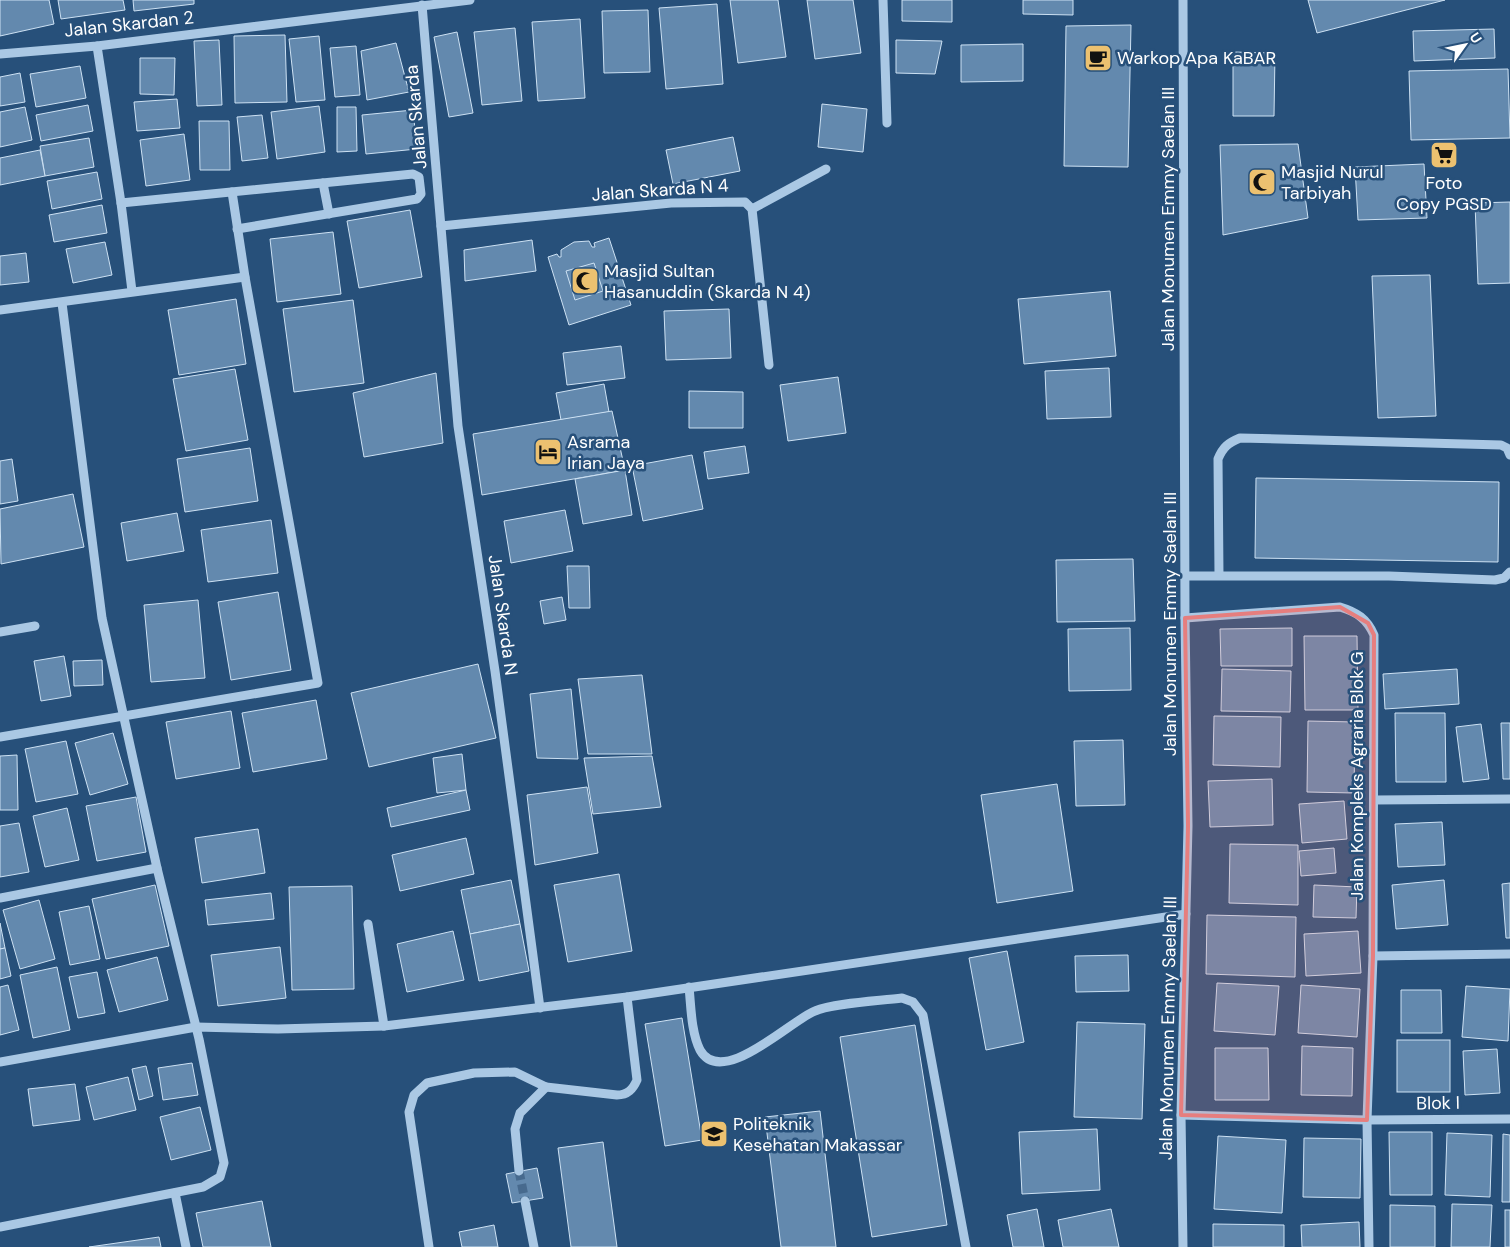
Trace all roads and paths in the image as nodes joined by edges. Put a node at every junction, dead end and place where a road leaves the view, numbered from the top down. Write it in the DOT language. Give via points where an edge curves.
graph roads {
  1 [pos="470,0"];
  2 [pos="883,0"];
  3 [pos="1183,0"];
  4 [pos="422,6"];
  5 [pos="96,46"];
  6 [pos="0,54"];
  7 [pos="887,123"];
  8 [pos="826,169"];
  9 [pos="323,183"];
  10 [pos="232,192"];
  11 [pos="121,202"];
  12 [pos="752,209"];
  13 [pos="329,214"];
  14 [pos="441,226"];
  15 [pos="237,229"];
  16 [pos="245,278"];
  17 [pos="132,291"];
  18 [pos="62,303"];
  19 [pos="0,310"];
  20 [pos="769,365"];
  21 [pos="1510,455"];
  22 [pos="1510,572"];
  23 [pos="1186,576"];
  24 [pos="1218,576"];
  25 [pos="1184,618"];
  26 [pos="35,626"];
  27 [pos="0,632"];
  28 [pos="125,715"];
  29 [pos="0,737"];
  30 [pos="1510,799"];
  31 [pos="1374,800"];
  32 [pos="156,868"];
  33 [pos="0,898"];
  34 [pos="1186,914"];
  35 [pos="368,924"];
  36 [pos="1510,954"];
  37 [pos="1373,956"];
  38 [pos="688,987"];
  39 [pos="627,997"];
  40 [pos="540,1008"];
  41 [pos="384,1026"];
  42 [pos="196,1027"];
  43 [pos="0,1062"];
  44 [pos="546,1088"];
  45 [pos="1181,1115"];
  46 [pos="1510,1119"];
  47 [pos="1367,1120"];
  48 [pos="519,1171"];
  49 [pos="175,1193"];
  50 [pos="525,1201"];
  51 [pos="0,1227"];
  52 [pos="186,1247"];
  53 [pos="429,1247"];
  54 [pos="534,1247"];
  55 [pos="966,1247"];
  56 [pos="1183,1247"];
  57 [pos="1369,1247"];
  1 -- 4 [label="street, Jalan Skardan 2"];
  2 -- 7 [label="street"];
  3 -- 23 [label="street, Jalan Monumen Emmy Saelan III"];
  4 -- 5 [label="street, Jalan Skardan 2"];
  4 -- 14 [label="street, Jalan Skarda"];
  5 -- 6 [label="street, Jalan Skardan 2"];
  5 -- 11 [label="street"];
  8 -- 12 [label="street"];
  9 -- 10 [label="street"];
  9 -- 13 [label="street"];
  9 -- 13 [label="street" via="413,174 419,177 421,194 417,199"];
  10 -- 11 [label="street"];
  10 -- 15 [label="street"];
  11 -- 17 [label="street"];
  12 -- 14 [label="street, Jalan Skarda N 4" via="744,202 671,203"];
  12 -- 20 [label="street, Jalan Skarda N 4"];
  13 -- 15 [label="street"];
  14 -- 40 [label="street, Jalan Skarda N" via="458,426"];
  15 -- 16 [label="street"];
  16 -- 17 [label="street"];
  16 -- 28 [label="street" via="318,683"];
  17 -- 18 [label="street"];
  18 -- 19 [label="street"];
  18 -- 28 [label="street" via="102,618"];
  21 -- 24 [label="street" via="1501,445 1240,438 1222,448 1218,459"];
  22 -- 24 [label="street" via="1495,580"];
  23 -- 24 [label="street"];
  23 -- 25 [label="street, Jalan Monumen Emmy Saelan III"];
  25 -- 31 [label="street, Jalan Kompleks Agraria Blok G" via="1340,607 1360,615 1374,635"];
  25 -- 34 [label="street, Jalan Monumen Emmy Saelan III" via="1188,826"];
  26 -- 27 [label="street"];
  28 -- 29 [label="street"];
  28 -- 32 [label="street"];
  30 -- 31 [label="street"];
  31 -- 37 [label="street, Jalan Kompleks Agraria Blok G"];
  32 -- 33 [label="street"];
  32 -- 42 [label="street"];
  34 -- 38 [label="street"];
  34 -- 45 [label="street, Jalan Monumen Emmy Saelan III"];
  35 -- 41 [label="street"];
  36 -- 37 [label="street"];
  37 -- 47 [label="street, Jalan Kompleks Agraria Blok G"];
  38 -- 39 [label="street"];
  38 -- 55 [label="street" via="695,1035 701,1052 713,1061 726,1062 746,1056 801,1017 817,1010 902,998 913,1002 923,1015"];
  39 -- 40 [label="street"];
  39 -- 44 [label="street" via="637,1080 633,1089 617,1095"];
  40 -- 41 [label="street"];
  41 -- 42 [label="street"];
  42 -- 43 [label="street"];
  42 -- 49 [label="street" via="224,1164 220,1177 212,1184"];
  44 -- 48 [label="street" via="520,1114 515,1129"];
  44 -- 53 [label="street" via="515,1072 474,1073 427,1082 414,1095 409,1112"];
  45 -- 47 [label="street, Blok I"];
  45 -- 56 [label="street, Jalan Monumen Emmy Saelan III"];
  46 -- 47 [label="street, Blok I"];
  47 -- 57 [label="street, Jalan Kompleks Agraria Blok G"];
  49 -- 51 [label="street"];
  49 -- 52 [label="street"];
  50 -- 54 [label="street"];
}
